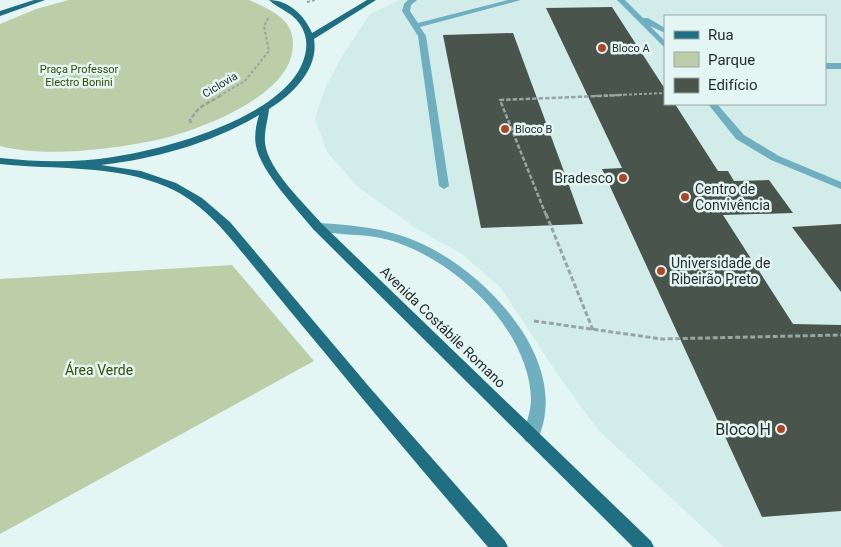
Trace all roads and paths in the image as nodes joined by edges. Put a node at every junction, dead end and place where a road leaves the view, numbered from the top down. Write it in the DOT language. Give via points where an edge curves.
graph roads {
  1 [pos="41,0"];
  2 [pos="273,0"];
  3 [pos="372,0"];
  4 [pos="413,0"];
  5 [pos="517,0"];
  6 [pos="622,0"];
  7 [pos="27,2"];
  8 [pos="284,7"];
  9 [pos="0,14"];
  10 [pos="636,16"];
  11 [pos="415,26"];
  12 [pos="664,30"];
  13 [pos="311,37"];
  14 [pos="664,45"];
  15 [pos="826,66"];
  16 [pos="841,66"];
  17 [pos="664,94"];
  18 [pos="713,105"];
  19 [pos="265,108"];
  20 [pos="192,126"];
  21 [pos="0,162"];
  22 [pos="82,165"];
  23 [pos="444,186"];
  24 [pos="841,186"];
  25 [pos="318,227"];
  26 [pos="506,318"];
  27 [pos="593,330"];
  28 [pos="841,335"];
  29 [pos="531,436"];
  30 [pos="499,547"];
  31 [pos="645,547"];
  1 -- 7 [label="main road"];
  2 -- 8 [label="main road"];
  3 -- 13 [label="main road"];
  4 -- 11 [label="lane" via="406,11"];
  5 -- 11 [label="lane"];
  6 -- 10 [label="lane"];
  7 -- 9 [label="main road"];
  8 -- 13 [label="main road" via="297,15"];
  8 -- 20 [label="path, Ciclovia" via="269,17 264,26 269,51 245,81 199,108 190,120"];
  10 -- 12 [label="lane"];
  10 -- 14 [label="lane"];
  11 -- 23 [label="lane" via="422,36"];
  13 -- 19 [label="main road" via="312,54 304,71 289,90"];
  15 -- 16 [label="lane"];
  17 -- 27 [label="path" via="500,100"];
  18 -- 24 [label="lane" via="740,137 774,158"];
  19 -- 22 [label="main road" via="193,142 148,154"];
  19 -- 25 [label="main road, Avenida Costábile Romano" via="260,134 262,152"];
  21 -- 22 [label="main road" via="35,166"];
  22 -- 30 [label="main road" via="141,174 172,185 198,200 226,225"];
  25 -- 26 [label="lane" via="375,231 415,245 451,266 482,290"];
  25 -- 29 [label="main road, Avenida Costábile Romano"];
  26 -- 27 [label="path"];
  26 -- 29 [label="lane" via="530,357 538,398"];
  27 -- 28 [label="path" via="662,339"];
  29 -- 31 [label="main road, Avenida Costábile Romano"];
}
